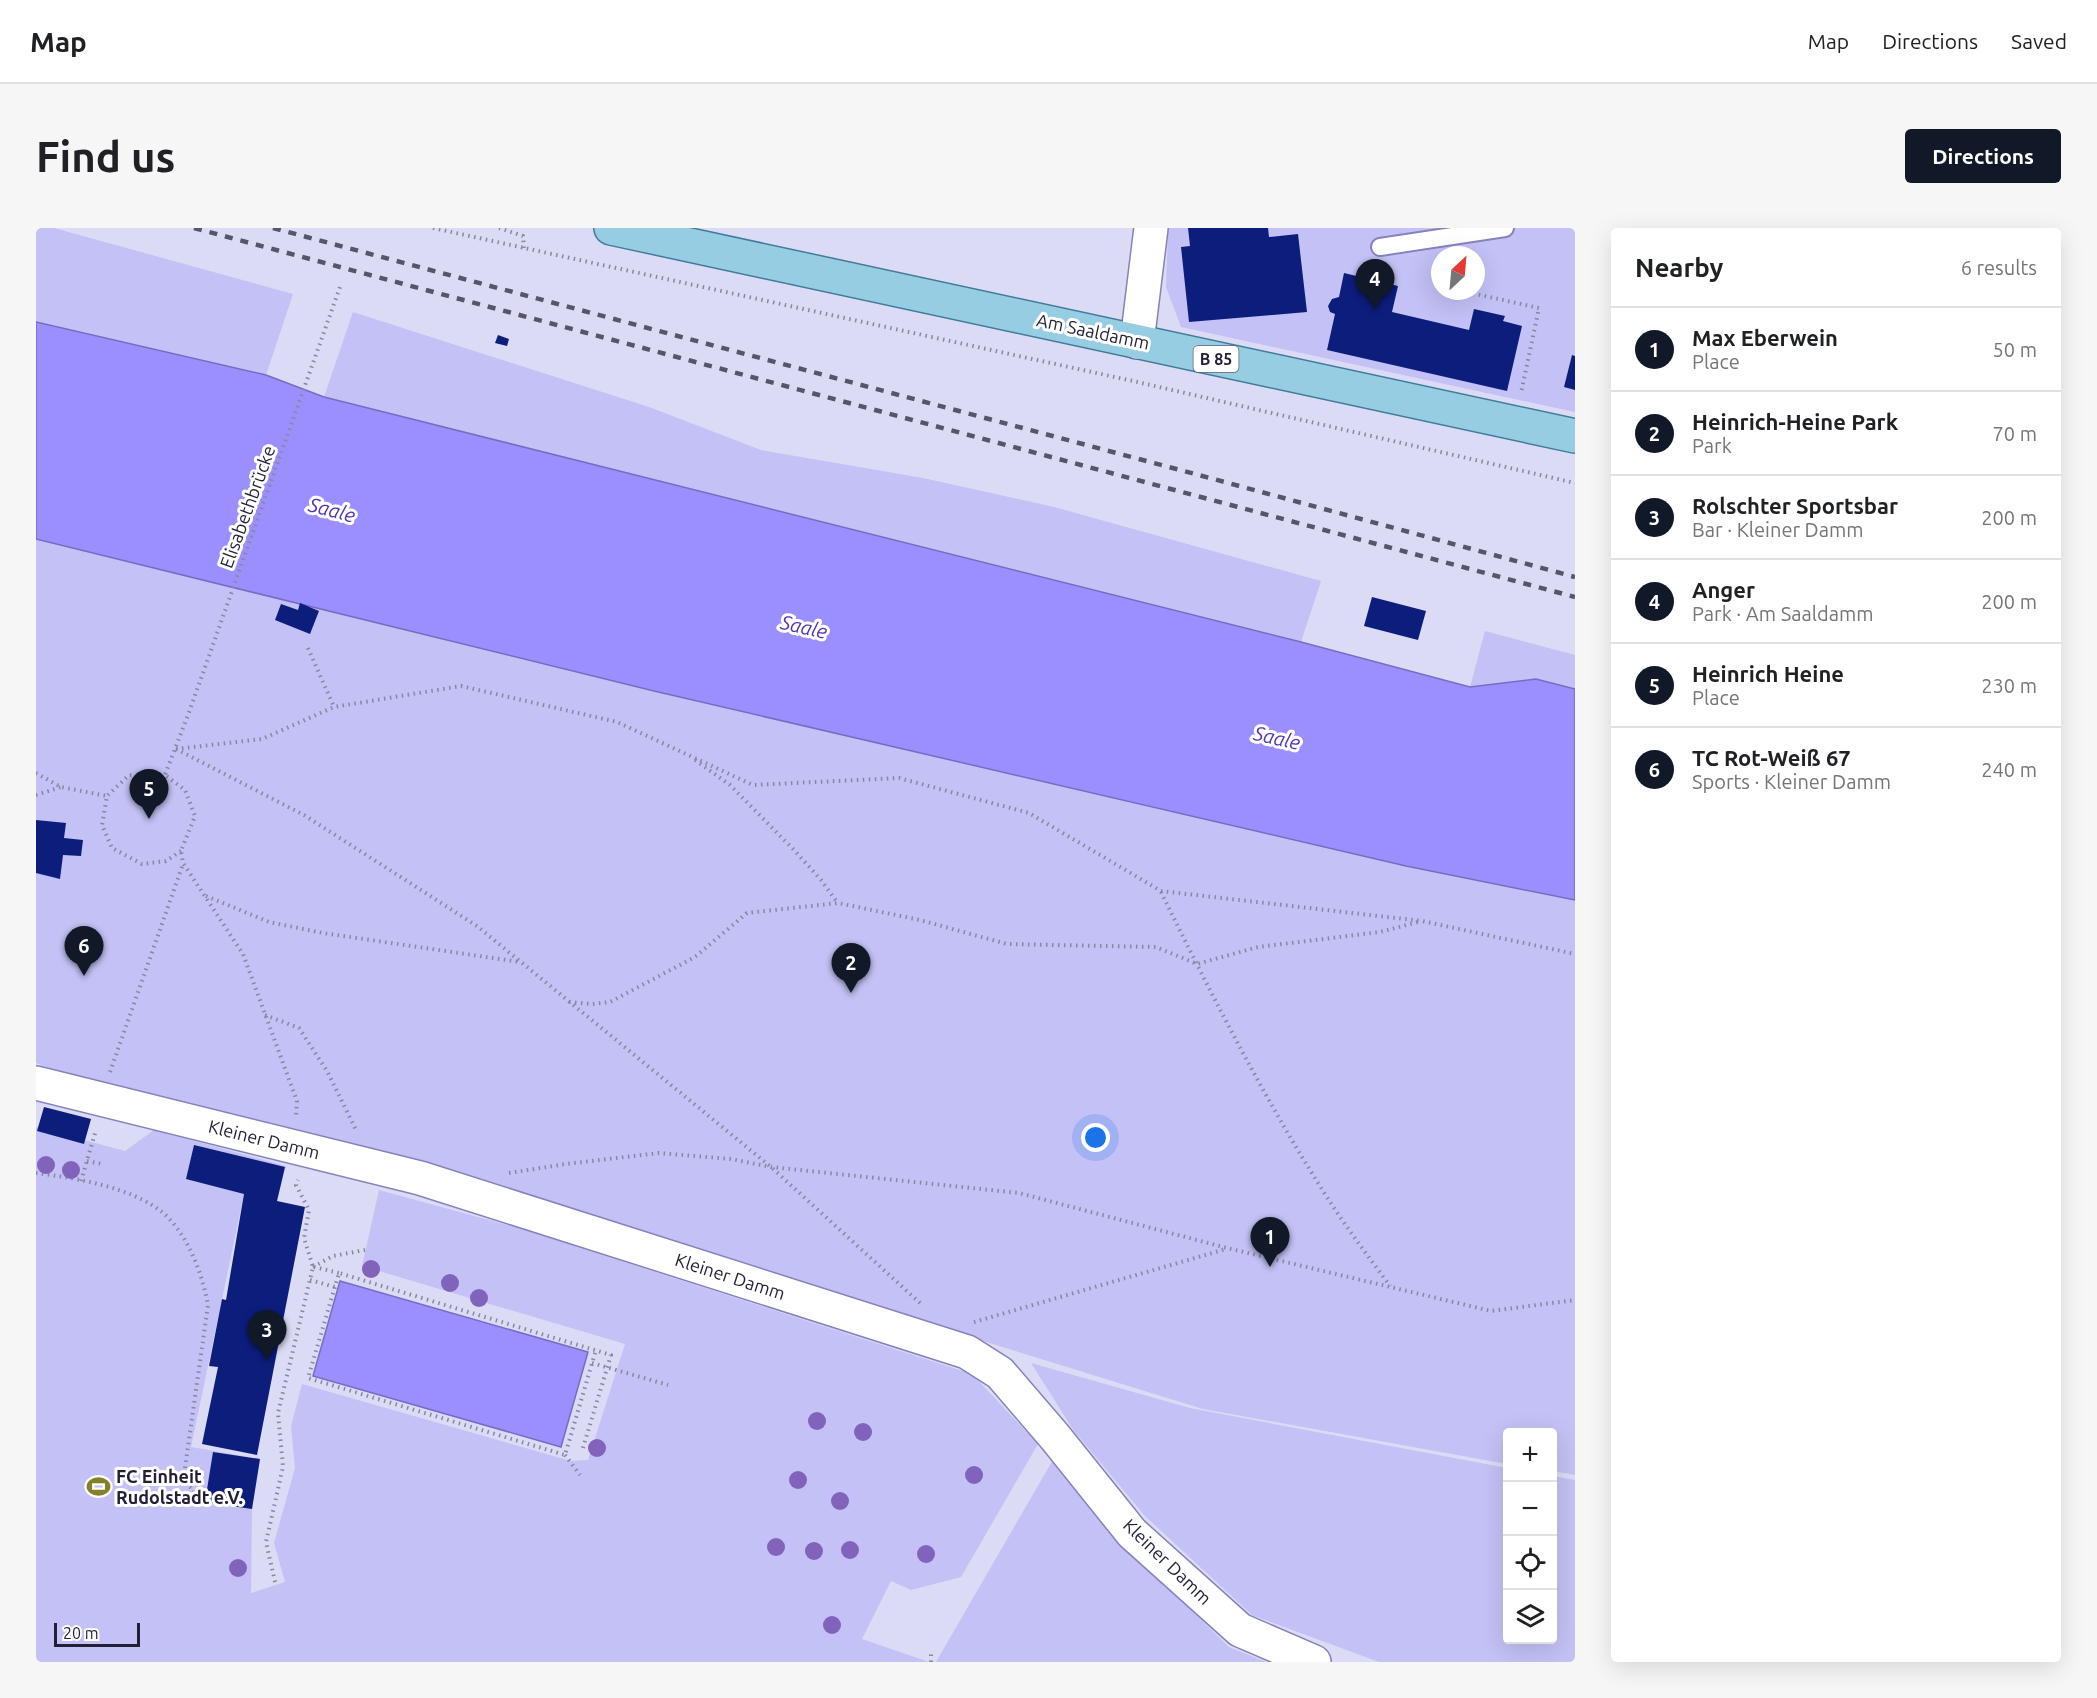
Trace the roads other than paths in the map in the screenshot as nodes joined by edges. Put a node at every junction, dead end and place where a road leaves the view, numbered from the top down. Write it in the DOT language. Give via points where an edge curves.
graph roads {
  1 [pos="611,228"];
  2 [pos="1151,228"];
  3 [pos="1505,228"];
  4 [pos="1380,247"];
  5 [pos="1137,342"];
  6 [pos="1575,436"];
  7 [pos="36,1083"];
  8 [pos="1314,1662"];
  1 -- 5 [label="main road, Am Saaldamm / B 85"];
  2 -- 5 [label="street"];
  3 -- 4 [label="lane"];
  5 -- 6 [label="main road, Am Saaldamm / B 85"];
  7 -- 8 [label="street, Kleiner Damm" via="420,1179 967,1352 1000,1374 1132,1533 1240,1630"];
}
